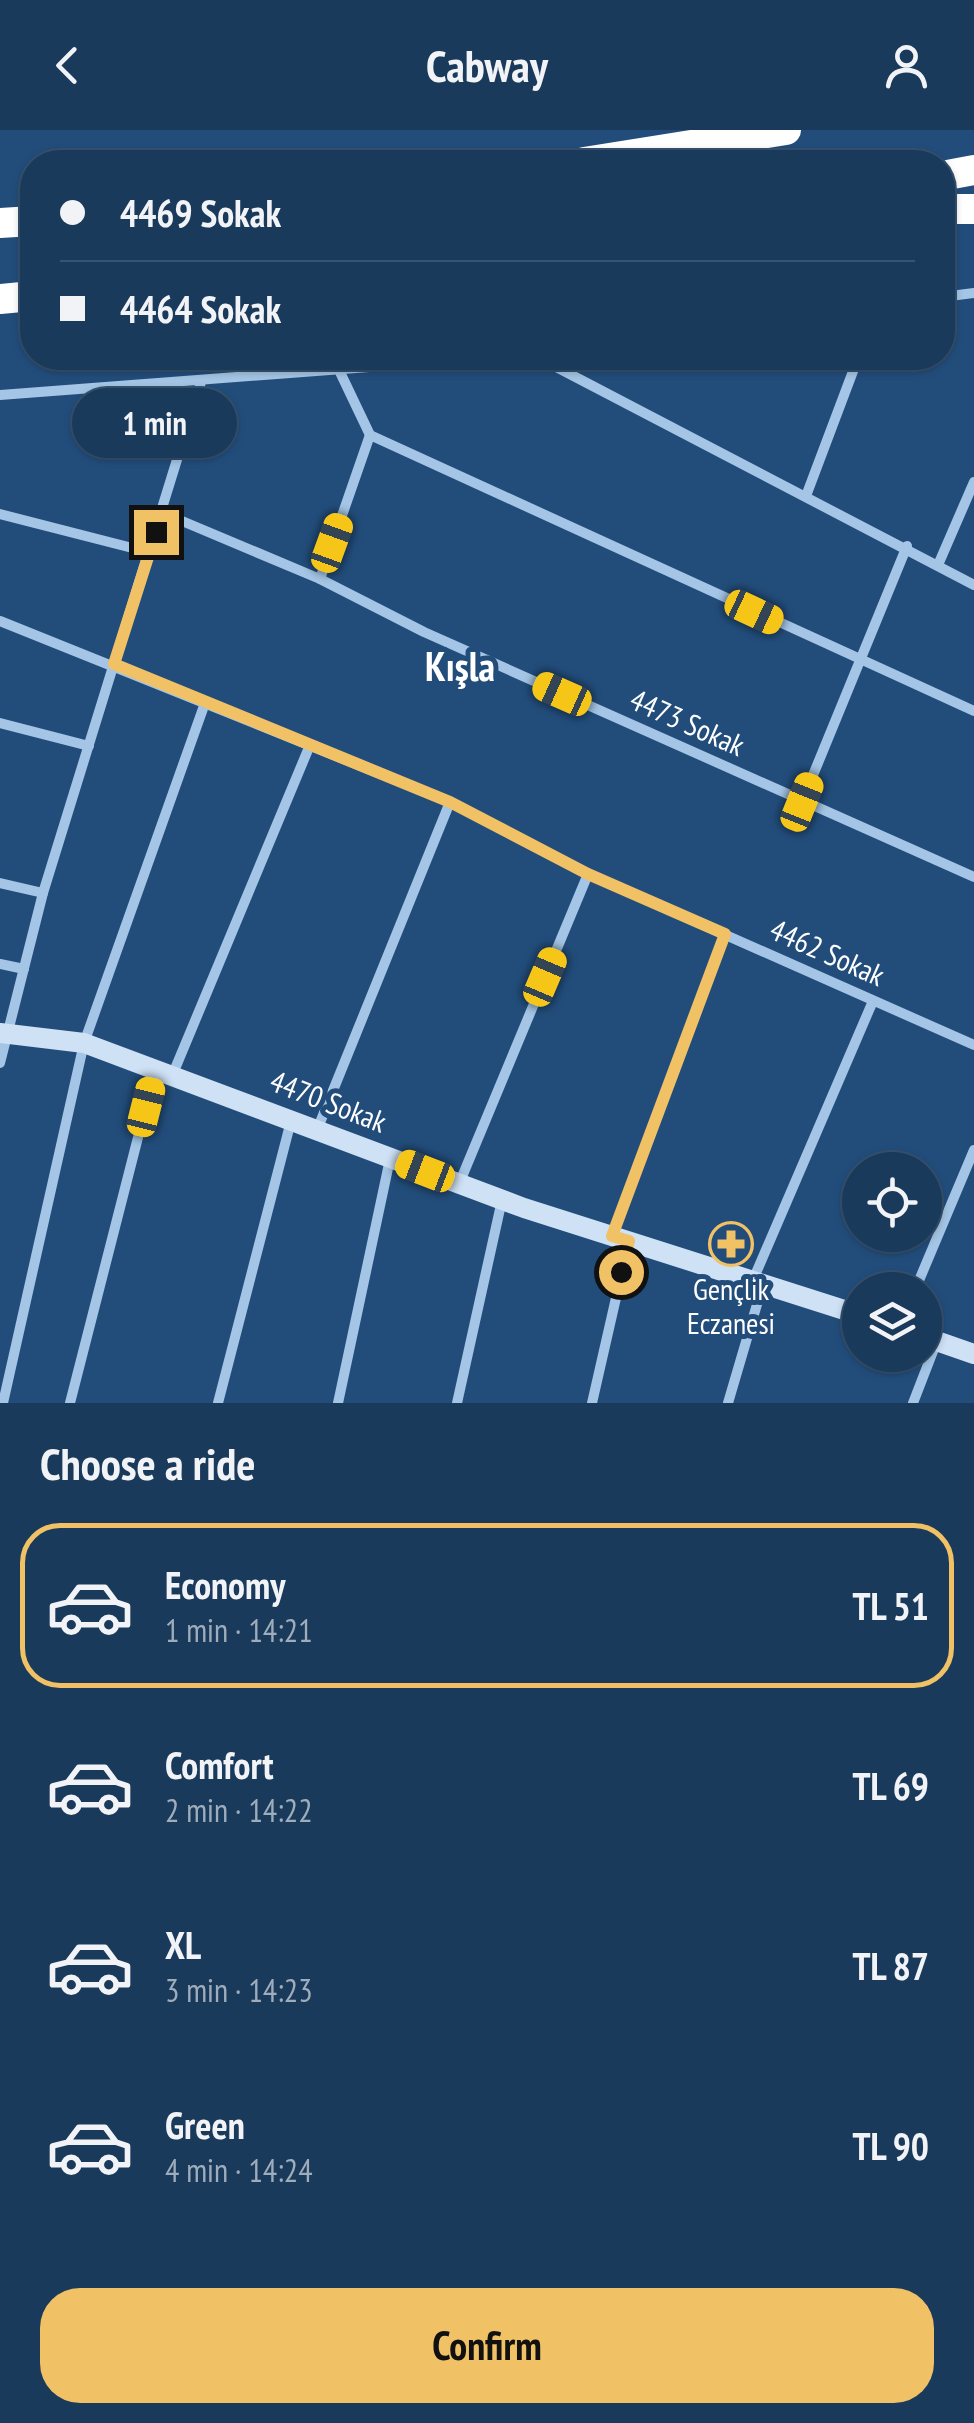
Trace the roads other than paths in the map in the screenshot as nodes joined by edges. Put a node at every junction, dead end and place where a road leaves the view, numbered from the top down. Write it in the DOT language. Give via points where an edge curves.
graph roads {
  1 [pos="723,130"];
  2 [pos="786,130"];
  3 [pos="653,150"];
  4 [pos="659,150"];
  5 [pos="339,370"];
  6 [pos="561,370"];
  7 [pos="853,370"];
  8 [pos="201,382"];
  9 [pos="0,396"];
  10 [pos="370,435"];
  11 [pos="974,482"];
  12 [pos="806,496"];
  13 [pos="163,512"];
  14 [pos="0,514"];
  15 [pos="907,546"];
  16 [pos="148,552"];
  17 [pos="938,565"];
  18 [pos="320,579"];
  19 [pos="974,585"];
  20 [pos="0,621"];
  21 [pos="858,661"];
  22 [pos="114,664"];
  23 [pos="205,703"];
  24 [pos="974,711"];
  25 [pos="0,723"];
  26 [pos="310,745"];
  27 [pos="89,746"];
  28 [pos="450,802"];
  29 [pos="802,802"];
  30 [pos="588,874"];
  31 [pos="974,876"];
  32 [pos="0,884"];
  33 [pos="43,893"];
  34 [pos="725,934"];
  35 [pos="0,964"];
  36 [pos="24,968"];
  37 [pos="873,1000"];
  38 [pos="3,1033"];
  39 [pos="84,1043"];
  40 [pos="974,1046"];
  41 [pos="0,1062"];
  42 [pos="164,1073"];
  43 [pos="291,1120"];
  44 [pos="316,1130"];
  45 [pos="974,1150"];
  46 [pos="390,1158"];
  47 [pos="460,1184"];
  48 [pos="502,1200"];
  49 [pos="620,1238"];
  50 [pos="923,1272"];
  51 [pos="758,1281"];
  52 [pos="842,1309"];
  53 [pos="942,1343"];
  54 [pos="974,1354"];
  55 [pos="921,1372"];
  56 [pos="3,1403"];
  57 [pos="70,1403"];
  58 [pos="218,1403"];
  59 [pos="338,1403"];
  60 [pos="457,1403"];
  61 [pos="592,1403"];
  62 [pos="728,1403"];
  63 [pos="912,1403"];
  1 -- 3 [label="highway"];
  2 -- 4 [label="highway"];
  5 -- 8 [label="street"];
  5 -- 10 [label="street"];
  6 -- 12 [label="street"];
  7 -- 12 [label="street"];
  8 -- 9 [label="street"];
  8 -- 13 [label="street"];
  10 -- 18 [label="street"];
  10 -- 21 [label="street"];
  11 -- 17 [label="street"];
  12 -- 15 [label="street"];
  13 -- 16 [label="street"];
  13 -- 18 [label="street, 4473 Sokak"];
  14 -- 16 [label="street"];
  15 -- 17 [label="street"];
  15 -- 21 [label="street"];
  16 -- 22 [label="street"];
  17 -- 19 [label="street"];
  18 -- 29 [label="street, 4473 Sokak"];
  20 -- 22 [label="street, 4462 Sokak"];
  21 -- 24 [label="street"];
  21 -- 29 [label="street"];
  22 -- 23 [label="street, 4462 Sokak"];
  22 -- 27 [label="street"];
  23 -- 26 [label="street, 4462 Sokak"];
  23 -- 39 [label="street"];
  25 -- 27 [label="street"];
  26 -- 28 [label="street, 4462 Sokak"];
  26 -- 42 [label="street"];
  27 -- 33 [label="street"];
  28 -- 30 [label="street, 4462 Sokak"];
  28 -- 44 [label="street"];
  29 -- 31 [label="street, 4473 Sokak"];
  30 -- 34 [label="street, 4462 Sokak"];
  30 -- 47 [label="street"];
  32 -- 33 [label="street"];
  33 -- 36 [label="street"];
  34 -- 37 [label="street, 4462 Sokak"];
  34 -- 49 [label="street"];
  35 -- 36 [label="street"];
  36 -- 38 [label="street"];
  37 -- 40 [label="street, 4462 Sokak"];
  37 -- 51 [label="street"];
  38 -- 39 [label="main road, 4470 Sokak"];
  38 -- 41 [label="street"];
  39 -- 42 [label="main road, 4470 Sokak"];
  39 -- 56 [label="street"];
  42 -- 43 [label="main road, 4470 Sokak"];
  42 -- 57 [label="street"];
  43 -- 44 [label="main road, 4470 Sokak"];
  43 -- 58 [label="street"];
  44 -- 46 [label="main road, 4470 Sokak"];
  45 -- 50 [label="street"];
  46 -- 47 [label="main road, 4470 Sokak"];
  46 -- 59 [label="street"];
  47 -- 48 [label="main road, 4470 Sokak"];
  48 -- 49 [label="main road, 4470 Sokak"];
  48 -- 60 [label="street"];
  49 -- 51 [label="main road, 4470 Sokak"];
  49 -- 61 [label="street"];
  51 -- 52 [label="main road, 4470 Sokak"];
  51 -- 62 [label="street"];
  53 -- 54 [label="main road"];
  55 -- 63 [label="street"];
}
